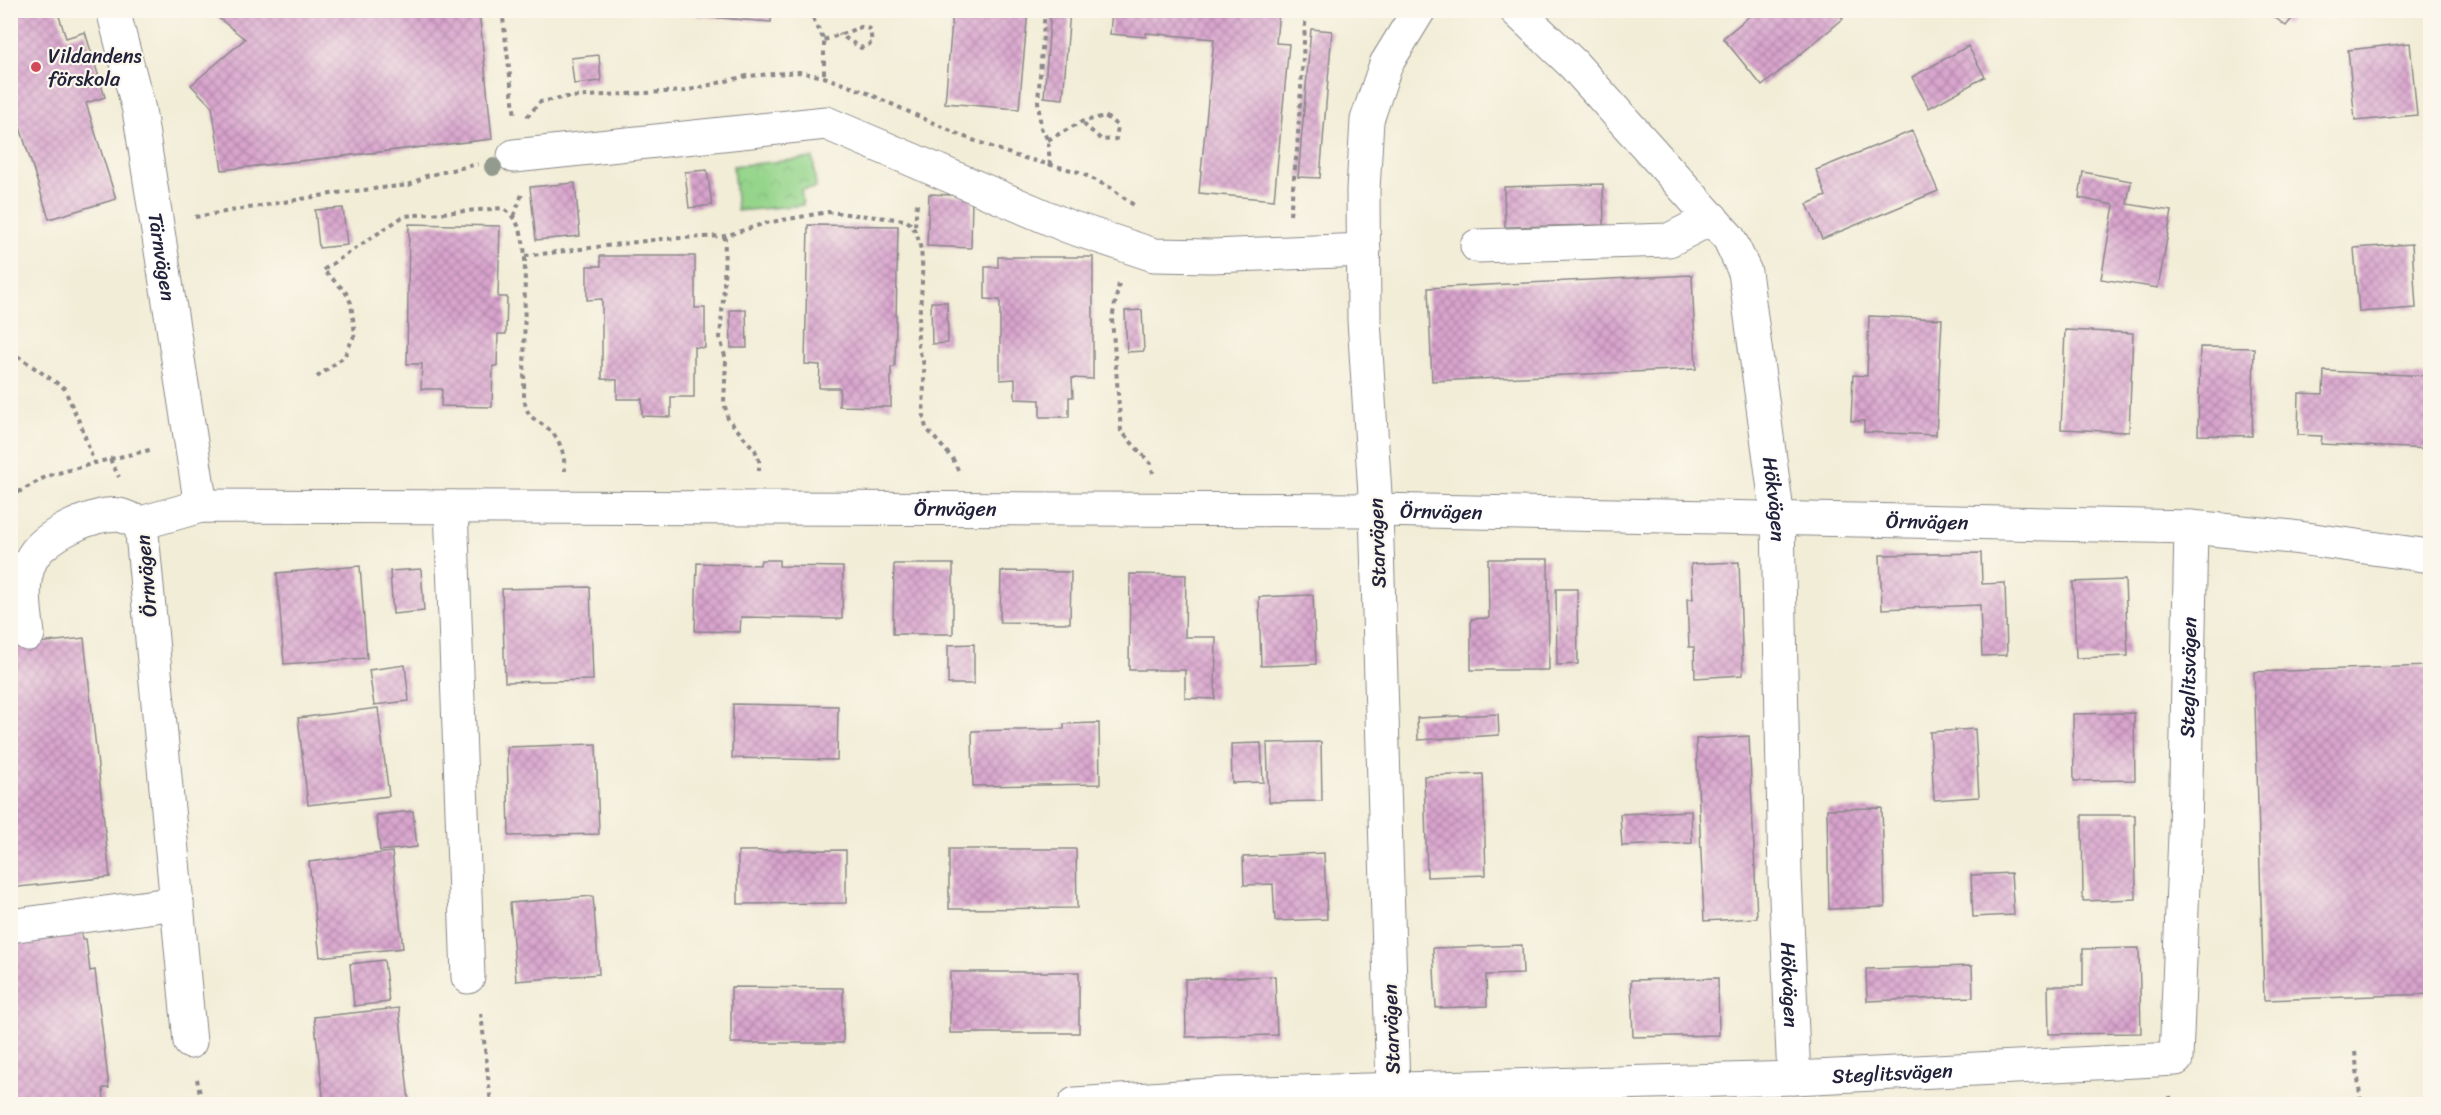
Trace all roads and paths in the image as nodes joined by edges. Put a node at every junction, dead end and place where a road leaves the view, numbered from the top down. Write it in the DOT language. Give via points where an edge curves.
graph roads {
  1 [pos="113,10"];
  2 [pos="502,10"];
  3 [pos="809,10"];
  4 [pos="1045,10"];
  5 [pos="1306,10"];
  6 [pos="1419,10"];
  7 [pos="1516,10"];
  8 [pos="2423,10"];
  9 [pos="2430,17"];
  10 [pos="839,34"];
  11 [pos="824,40"];
  12 [pos="824,77"];
  13 [pos="515,118"];
  14 [pos="1081,122"];
  15 [pos="1048,140"];
  16 [pos="500,159"];
  17 [pos="1050,165"];
  18 [pos="1712,218"];
  19 [pos="157,223"];
  20 [pos="725,236"];
  21 [pos="1127,246"];
  22 [pos="1477,246"];
  23 [pos="1364,250"];
  24 [pos="1258,254"];
  25 [pos="525,256"];
  26 [pos="10,351"];
  27 [pos="317,377"];
  28 [pos="191,442"];
  29 [pos="94,463"];
  30 [pos="10,497"];
  31 [pos="201,506"];
  32 [pos="451,507"];
  33 [pos="567,507"];
  34 [pos="761,508"];
  35 [pos="968,509"];
  36 [pos="1161,509"];
  37 [pos="1377,510"];
  38 [pos="1778,519"];
  39 [pos="141,523"];
  40 [pos="2191,526"];
  41 [pos="2430,556"];
  42 [pos="28,634"];
  43 [pos="177,903"];
  44 [pos="10,926"];
  45 [pos="468,977"];
  46 [pos="190,1042"];
  47 [pos="2355,1052"];
  48 [pos="1794,1078"];
  49 [pos="1393,1089"];
  50 [pos="492,1104"];
  51 [pos="1075,1104"];
  52 [pos="2361,1104"];
  1 -- 19 [label="street, Tärnvägen" via="139,110"];
  2 -- 13 [label="path"];
  3 -- 11 [label="path"];
  4 -- 15 [label="path" via="1038,101 1041,129"];
  5 -- 24 [label="path" via="1292,213"];
  6 -- 23 [label="street, Starvägen" via="1386,64 1367,120"];
  7 -- 18 [label="street, Hökvägen" via="1573,64"];
  8 -- 9 [label="path"];
  10 -- 10 [label="path" via="861,27 870,29 872,43 861,48"];
  10 -- 11 [label="path"];
  11 -- 12 [label="path"];
  14 -- 14 [label="path" via="1105,116 1118,126 1116,139 1102,140"];
  14 -- 15 [label="path"];
  15 -- 17 [label="path"];
  16 -- 19 [label="path" via="426,176 409,185"];
  16 -- 21 [label="street" via="826,123 1067,226"];
  18 -- 22 [label="street" via="1670,240"];
  18 -- 38 [label="street, Hökvägen" via="1730,238 1745,272"];
  19 -- 28 [label="street, Tärnvägen"];
  20 -- 25 [label="path" via="661,239"];
  20 -- 34 [label="path" via="720,338 726,360 724,402 728,419 759,460"];
  20 -- 35 [label="path" via="766,223 828,212 906,220 914,226 920,242 923,296 918,346 924,368 925,422 953,459"];
  21 -- 24 [label="street" via="1154,255"];
  21 -- 36 [label="path" via="1112,319 1122,431 1151,464"];
  23 -- 24 [label="street"];
  23 -- 37 [label="street, Starvägen" via="1364,320"];
  25 -- 27 [label="path" via="523,236 514,216 503,208 404,216 323,270 345,291 353,310 355,334 344,357"];
  25 -- 33 [label="path" via="524,398 527,412 547,427 563,452"];
  26 -- 29 [label="path" via="64,388"];
  28 -- 29 [label="path"];
  28 -- 31 [label="street, Tärnvägen"];
  29 -- 30 [label="path" via="47,476"];
  31 -- 32 [label="street, Örnvägen"];
  31 -- 39 [label="street, Örnvägen"];
  32 -- 33 [label="street, Örnvägen"];
  32 -- 45 [label="street"];
  33 -- 34 [label="street, Örnvägen"];
  34 -- 35 [label="street, Örnvägen"];
  35 -- 36 [label="street, Örnvägen"];
  36 -- 37 [label="street, Örnvägen"];
  37 -- 38 [label="street, Örnvägen"];
  37 -- 49 [label="street, Starvägen"];
  38 -- 40 [label="street, Örnvägen"];
  38 -- 48 [label="street, Hökvägen" via="1785,876"];
  39 -- 42 [label="street" via="117,515 78,522 48,539 31,559 24,589"];
  39 -- 43 [label="street, Örnvägen"];
  40 -- 41 [label="street, Örnvägen"];
  40 -- 48 [label="street, Steglitsvägen" via="2176,1059"];
  43 -- 44 [label="street"];
  43 -- 46 [label="street, Örnvägen"];
  45 -- 50 [label="path" via="481,1010"];
  47 -- 52 [label="path"];
  48 -- 49 [label="street, Steglitsvägen"];
  49 -- 51 [label="street, Steglitsvägen"];
}
